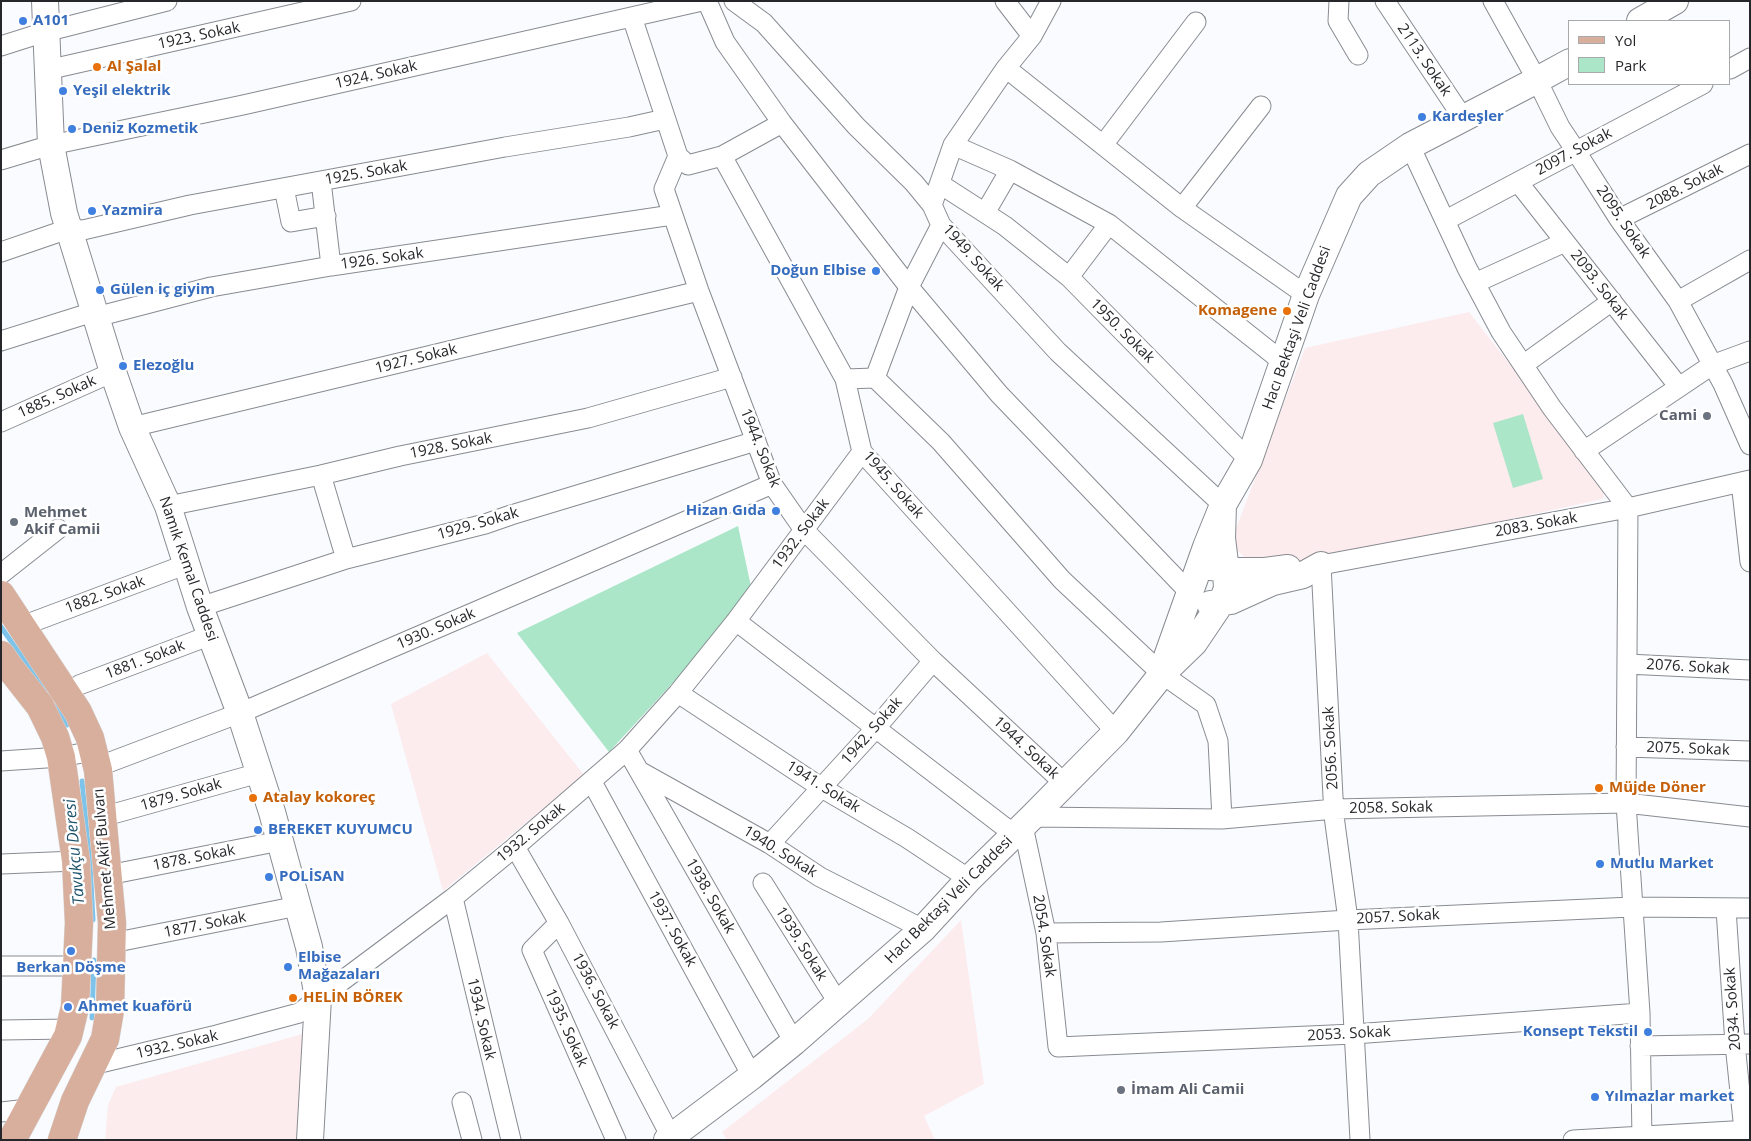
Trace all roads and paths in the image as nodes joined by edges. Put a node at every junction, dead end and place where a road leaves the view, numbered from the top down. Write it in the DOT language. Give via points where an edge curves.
graph roads {
  1 [pos="44,1"];
  2 [pos="167,1"];
  3 [pos="351,1"];
  4 [pos="702,1"];
  5 [pos="707,1"];
  6 [pos="734,1"];
  7 [pos="1005,1"];
  8 [pos="1051,1"];
  9 [pos="1339,1"];
  10 [pos="1385,1"];
  11 [pos="1493,1"];
  12 [pos="1671,2"];
  13 [pos="632,18"];
  14 [pos="1642,20"];
  15 [pos="1196,22"];
  16 [pos="45,32"];
  17 [pos="1032,36"];
  18 [pos="1,46"];
  19 [pos="1358,55"];
  20 [pos="1750,58"];
  21 [pos="1568,63"];
  22 [pos="1006,68"];
  23 [pos="1731,68"];
  24 [pos="47,70"];
  25 [pos="1537,80"];
  26 [pos="1701,85"];
  27 [pos="1261,106"];
  28 [pos="1463,118"];
  29 [pos="665,119"];
  30 [pos="782,122"];
  31 [pos="50,145"];
  32 [pos="953,145"];
  33 [pos="1103,145"];
  34 [pos="1410,146"];
  35 [pos="1576,151"];
  36 [pos="1750,154"];
  37 [pos="678,156"];
  38 [pos="722,156"];
  39 [pos="1,160"];
  40 [pos="1010,170"];
  41 [pos="321,181"];
  42 [pos="1518,182"];
  43 [pos="940,184"];
  44 [pos="284,188"];
  45 [pos="932,205"];
  46 [pos="1182,208"];
  47 [pos="985,213"];
  48 [pos="672,215"];
  49 [pos="326,216"];
  50 [pos="1446,220"];
  51 [pos="1620,220"];
  52 [pos="1108,224"];
  53 [pos="942,225"];
  54 [pos="68,229"];
  55 [pos="1565,242"];
  56 [pos="1,252"];
  57 [pos="1750,260"];
  58 [pos="331,266"];
  59 [pos="1069,277"];
  60 [pos="1475,283"];
  61 [pos="909,287"];
  62 [pos="699,291"];
  63 [pos="1306,295"];
  64 [pos="1612,301"];
  65 [pos="1678,301"];
  66 [pos="94,315"];
  67 [pos="1,341"];
  68 [pos="1750,351"];
  69 [pos="1283,362"];
  70 [pos="1523,365"];
  71 [pos="1712,365"];
  72 [pos="112,372"];
  73 [pos="732,377"];
  74 [pos="876,378"];
  75 [pos="845,379"];
  76 [pos="1679,387"];
  77 [pos="1743,411"];
  78 [pos="1,422"];
  79 [pos="132,427"];
  80 [pos="756,441"];
  81 [pos="1750,445"];
  82 [pos="1584,451"];
  83 [pos="862,452"];
  84 [pos="1249,460"];
  85 [pos="321,475"];
  86 [pos="1745,481"];
  87 [pos="772,484"];
  88 [pos="168,506"];
  89 [pos="1223,506"];
  90 [pos="1628,508"];
  91 [pos="58,529"];
  92 [pos="804,530"];
  93 [pos="1749,550"];
  94 [pos="346,559"];
  95 [pos="187,564"];
  96 [pos="1321,565"];
  97 [pos="1226,569"];
  98 [pos="1,574"];
  99 [pos="1194,582"];
  100 [pos="1,595"];
  101 [pos="1221,603"];
  102 [pos="200,607"];
  103 [pos="736,621"];
  104 [pos="22,626"];
  105 [pos="211,635"];
  106 [pos="933,660"];
  107 [pos="4,664"];
  108 [pos="1626,664"];
  109 [pos="1750,670"];
  110 [pos="1162,674"];
  111 [pos="78,685"];
  112 [pos="678,693"];
  113 [pos="240,713"];
  114 [pos="875,729"];
  115 [pos="1116,732"];
  116 [pos="1626,747"];
  117 [pos="627,750"];
  118 [pos="1750,751"];
  119 [pos="62,757"];
  120 [pos="95,759"];
  121 [pos="1,761"];
  122 [pos="640,771"];
  123 [pos="259,773"];
  124 [pos="592,782"];
  125 [pos="1065,784"];
  126 [pos="822,788"];
  127 [pos="1626,803"];
  128 [pos="1335,809"];
  129 [pos="102,817"];
  130 [pos="1750,817"];
  131 [pos="1222,819"];
  132 [pos="1023,826"];
  133 [pos="280,841"];
  134 [pos="770,844"];
  135 [pos="515,847"];
  136 [pos="76,861"];
  137 [pos="1,864"];
  138 [pos="108,875"];
  139 [pos="969,879"];
  140 [pos="763,883"];
  141 [pos="453,898"];
  142 [pos="298,906"];
  143 [pos="1632,907"];
  144 [pos="1750,908"];
  145 [pos="1726,909"];
  146 [pos="1348,920"];
  147 [pos="559,924"];
  148 [pos="923,929"];
  149 [pos="1046,933"];
  150 [pos="112,943"];
  151 [pos="1,966"];
  152 [pos="77,966"];
  153 [pos="318,998"];
  154 [pos="839,1004"];
  155 [pos="1640,1013"];
  156 [pos="70,1029"];
  157 [pos="1,1030"];
  158 [pos="1354,1034"];
  159 [pos="794,1042"];
  160 [pos="1742,1044"];
  161 [pos="1058,1046"];
  162 [pos="1640,1046"];
  163 [pos="92,1065"];
  164 [pos="752,1076"];
  165 [pos="462,1102"];
  166 [pos="15,1126"];
  167 [pos="1747,1133"];
  168 [pos="669,1138"];
  169 [pos="1642,1138"];
  170 [pos="62,1140"];
  171 [pos="310,1140"];
  172 [pos="472,1140"];
  173 [pos="510,1140"];
  174 [pos="616,1140"];
  175 [pos="1360,1140"];
  176 [pos="1573,1140"];
  1 -- 16 [label="street, Namık Kemal Caddesi"];
  2 -- 16 [label="street"];
  3 -- 24 [label="street, 1923. Sokak"];
  4 -- 13 [label="street, 1924. Sokak"];
  5 -- 30 [label="street" via="725,42"];
  6 -- 45 [label="street, 1949. Sokak" via="764,23"];
  7 -- 17 [label="street"];
  8 -- 17 [label="street"];
  9 -- 19 [label="street" via="1338,22"];
  10 -- 28 [label="street, 2113. Sokak"];
  11 -- 25 [label="street, 2095. Sokak"];
  12 -- 14 [label="street"];
  13 -- 29 [label="street"];
  13 -- 31 [label="street, 1924. Sokak"];
  15 -- 33 [label="street"];
  16 -- 18 [label="street"];
  16 -- 24 [label="street, Namık Kemal Caddesi"];
  17 -- 22 [label="street"];
  20 -- 23 [label="street"];
  21 -- 25 [label="street, Hacı Bektaşi Veli Caddesi"];
  22 -- 32 [label="street"];
  22 -- 33 [label="street"];
  24 -- 31 [label="street, Namık Kemal Caddesi"];
  25 -- 28 [label="street, Hacı Bektaşi Veli Caddesi"];
  25 -- 35 [label="street, 2095. Sokak"];
  26 -- 35 [label="street, 2097. Sokak"];
  27 -- 46 [label="street"];
  28 -- 34 [label="street, Hacı Bektaşi Veli Caddesi"];
  29 -- 37 [label="street"];
  29 -- 41 [label="street, 1925. Sokak"];
  30 -- 38 [label="street"];
  30 -- 61 [label="street"];
  31 -- 39 [label="street, 1924. Sokak"];
  31 -- 54 [label="street, Namık Kemal Caddesi"];
  32 -- 40 [label="street"];
  32 -- 43 [label="street"];
  33 -- 46 [label="street"];
  34 -- 50 [label="street"];
  34 -- 63 [label="street, Hacı Bektaşi Veli Caddesi" via="1369,174 1349,196"];
  35 -- 42 [label="street, 2097. Sokak"];
  35 -- 51 [label="street, 2095. Sokak"];
  36 -- 51 [label="street, 2088. Sokak"];
  37 -- 38 [label="street" via="688,165"];
  37 -- 48 [label="street, 1944. Sokak" via="664,189"];
  38 -- 75 [label="street, 1945. Sokak"];
  40 -- 47 [label="street"];
  40 -- 52 [label="street"];
  41 -- 44 [label="street, 1925. Sokak"];
  41 -- 49 [label="street"];
  42 -- 50 [label="street, 2097. Sokak"];
  42 -- 55 [label="street, 2093. Sokak"];
  43 -- 45 [label="street"];
  43 -- 47 [label="street, 1950. Sokak"];
  44 -- 49 [label="street" via="291,222"];
  44 -- 54 [label="street, 1925. Sokak" via="190,205 83,230"];
  45 -- 53 [label="street, 1949. Sokak"];
  46 -- 63 [label="street"];
  47 -- 59 [label="street, 1950. Sokak"];
  48 -- 58 [label="street, 1926. Sokak"];
  48 -- 62 [label="street, 1944. Sokak"];
  49 -- 58 [label="street"];
  50 -- 60 [label="street"];
  51 -- 65 [label="street, 2095. Sokak"];
  52 -- 59 [label="street"];
  52 -- 69 [label="street"];
  53 -- 61 [label="street"];
  53 -- 89 [label="street, 1949. Sokak" via="1058,352"];
  54 -- 56 [label="street, 1925. Sokak"];
  54 -- 66 [label="street, Namık Kemal Caddesi"];
  55 -- 60 [label="street"];
  55 -- 64 [label="street, 2093. Sokak"];
  57 -- 65 [label="street"];
  58 -- 66 [label="street, 1926. Sokak" via="211,287"];
  59 -- 84 [label="street, 1950. Sokak"];
  60 -- 70 [label="street"];
  61 -- 74 [label="street"];
  61 -- 99 [label="street" via="999,394"];
  62 -- 73 [label="street, 1944. Sokak"];
  62 -- 79 [label="street, 1927. Sokak"];
  63 -- 69 [label="street, Hacı Bektaşi Veli Caddesi"];
  64 -- 70 [label="street"];
  64 -- 76 [label="street, 2093. Sokak"];
  65 -- 71 [label="street, 2095. Sokak"];
  66 -- 67 [label="street, 1926. Sokak"];
  66 -- 72 [label="street, Namık Kemal Caddesi"];
  68 -- 71 [label="street"];
  69 -- 84 [label="street, Hacı Bektaşi Veli Caddesi"];
  70 -- 82 [label="street"];
  71 -- 76 [label="street"];
  71 -- 77 [label="street, 2095. Sokak"];
  72 -- 78 [label="street, 1885. Sokak"];
  72 -- 79 [label="street, Namık Kemal Caddesi"];
  73 -- 80 [label="street, 1944. Sokak"];
  73 -- 85 [label="street, 1928. Sokak" via="588,418"];
  74 -- 75 [label="street"];
  74 -- 110 [label="street" via="942,442 1062,580"];
  75 -- 83 [label="street, 1945. Sokak"];
  76 -- 82 [label="street"];
  77 -- 81 [label="street, 2095. Sokak"];
  79 -- 88 [label="street, Namık Kemal Caddesi"];
  80 -- 87 [label="street, 1944. Sokak"];
  80 -- 94 [label="street, 1929. Sokak" via="485,524"];
  82 -- 90 [label="street"];
  83 -- 92 [label="street, 1932. Sokak"];
  83 -- 115 [label="street, 1945. Sokak"];
  84 -- 89 [label="street, Hacı Bektaşi Veli Caddesi"];
  85 -- 88 [label="street, 1928. Sokak"];
  85 -- 94 [label="street"];
  86 -- 90 [label="street, 2083. Sokak"];
  86 -- 93 [label="street"];
  87 -- 92 [label="street, 1944. Sokak"];
  87 -- 113 [label="street, 1930. Sokak"];
  88 -- 95 [label="street, Namık Kemal Caddesi"];
  89 -- 97 [label="street, Hacı Bektaşi Veli Caddesi" via="1222,538"];
  89 -- 99 [label="street, Hacı Bektaşi Veli Caddesi"];
  90 -- 96 [label="street, 2083. Sokak"];
  90 -- 108 [label="street"];
  91 -- 98 [label="street"];
  92 -- 103 [label="street, 1932. Sokak"];
  92 -- 106 [label="street, 1944. Sokak"];
  94 -- 102 [label="street, 1929. Sokak"];
  95 -- 102 [label="street, Namık Kemal Caddesi"];
  95 -- 104 [label="street, 1882. Sokak"];
  96 -- 97 [label="street" via="1265,571"];
  96 -- 101 [label="street" via="1303,575 1273,582"];
  96 -- 128 [label="street, 2056. Sokak"];
  97 -- 99 [label="street" via="1202,567"];
  97 -- 101 [label="street, Hacı Bektaşi Veli Caddesi" via="1227,590"];
  99 -- 101 [label="street" via="1193,598 1206,604"];
  99 -- 110 [label="street, Hacı Bektaşi Veli Caddesi"];
  100 -- 104 [label="main road, Mehmet Akif Bulvarı"];
  101 -- 110 [label="street, Hacı Bektaşi Veli Caddesi" via="1194,643"];
  102 -- 105 [label="street, Namık Kemal Caddesi"];
  103 -- 112 [label="street, 1932. Sokak"];
  103 -- 114 [label="street"];
  104 -- 120 [label="main road, Mehmet Akif Bulvarı" via="78,712"];
  105 -- 111 [label="street, 1881. Sokak"];
  105 -- 113 [label="street, Namık Kemal Caddesi"];
  106 -- 114 [label="street, 1942. Sokak"];
  106 -- 125 [label="street, 1944. Sokak"];
  107 -- 119 [label="main road, Mehmet Akif Bulvarı" via="40,706"];
  108 -- 109 [label="street, 2076. Sokak"];
  108 -- 116 [label="street"];
  110 -- 115 [label="street, Hacı Bektaşi Veli Caddesi"];
  110 -- 131 [label="street" via="1206,705 1218,741"];
  112 -- 117 [label="street, 1932. Sokak"];
  112 -- 126 [label="street, 1941. Sokak"];
  113 -- 120 [label="street, 1930. Sokak"];
  113 -- 123 [label="street, Namık Kemal Caddesi"];
  114 -- 126 [label="street, 1942. Sokak"];
  114 -- 132 [label="street"];
  115 -- 125 [label="street, Hacı Bektaşi Veli Caddesi"];
  116 -- 118 [label="street, 2075. Sokak"];
  116 -- 127 [label="street"];
  117 -- 122 [label="street, 1938. Sokak"];
  117 -- 124 [label="street, 1932. Sokak"];
  119 -- 120 [label="street, 1930. Sokak"];
  119 -- 121 [label="street, 1930. Sokak"];
  119 -- 136 [label="main road, Mehmet Akif Bulvarı"];
  120 -- 129 [label="main road, Mehmet Akif Bulvarı"];
  122 -- 134 [label="street, 1940. Sokak"];
  122 -- 159 [label="street, 1938. Sokak"];
  123 -- 129 [label="street, 1879. Sokak"];
  123 -- 133 [label="street, Namık Kemal Caddesi"];
  124 -- 135 [label="street, 1932. Sokak"];
  124 -- 164 [label="street, 1937. Sokak"];
  125 -- 132 [label="street, Hacı Bektaşi Veli Caddesi"];
  126 -- 134 [label="street, 1942. Sokak"];
  126 -- 139 [label="street, 1941. Sokak"];
  127 -- 128 [label="street, 2058. Sokak"];
  127 -- 130 [label="street, 2058. Sokak"];
  127 -- 143 [label="street"];
  128 -- 131 [label="street, 2058. Sokak"];
  128 -- 146 [label="street, 2056. Sokak"];
  129 -- 138 [label="main road, Mehmet Akif Bulvarı"];
  131 -- 132 [label="street, 2058. Sokak"];
  132 -- 139 [label="street, Hacı Bektaşi Veli Caddesi"];
  132 -- 149 [label="street, 2054. Sokak"];
  133 -- 138 [label="street, 1878. Sokak"];
  133 -- 142 [label="street, Namık Kemal Caddesi"];
  134 -- 148 [label="street, 1940. Sokak" via="820,877"];
  135 -- 141 [label="street, 1932. Sokak"];
  135 -- 147 [label="street, 1936. Sokak"];
  136 -- 137 [label="street"];
  136 -- 152 [label="main road, Mehmet Akif Bulvarı"];
  138 -- 150 [label="main road, Mehmet Akif Bulvarı"];
  139 -- 148 [label="street, Hacı Bektaşi Veli Caddesi"];
  140 -- 154 [label="street, 1939. Sokak"];
  141 -- 153 [label="street, 1932. Sokak"];
  141 -- 173 [label="street, 1934. Sokak"];
  142 -- 150 [label="street, 1877. Sokak"];
  142 -- 153 [label="street, Namık Kemal Caddesi"];
  143 -- 145 [label="street, 2057. Sokak"];
  143 -- 146 [label="street, 2057. Sokak"];
  143 -- 155 [label="street"];
  144 -- 145 [label="street, 2057. Sokak"];
  145 -- 160 [label="street, 2034. Sokak"];
  146 -- 149 [label="street, 2057. Sokak" via="1162,932"];
  146 -- 158 [label="street, 2056. Sokak"];
  147 -- 168 [label="street, 1936. Sokak"];
  147 -- 174 [label="street, 1935. Sokak" via="532,950"];
  148 -- 154 [label="street, Hacı Bektaşi Veli Caddesi"];
  149 -- 161 [label="street, 2054. Sokak"];
  150 -- 163 [label="main road, Mehmet Akif Bulvarı" via="108,1027"];
  151 -- 152 [label="street"];
  152 -- 156 [label="main road, Mehmet Akif Bulvarı" via="75,1007"];
  153 -- 163 [label="street, 1932. Sokak" via="299,1013"];
  153 -- 171 [label="street, Namık Kemal Caddesi"];
  154 -- 159 [label="street, Hacı Bektaşi Veli Caddesi"];
  155 -- 158 [label="street, 2053. Sokak"];
  155 -- 162 [label="street"];
  156 -- 157 [label="street"];
  156 -- 166 [label="main road, Mehmet Akif Bulvarı"];
  158 -- 161 [label="street, 2053. Sokak"];
  158 -- 175 [label="street, 2056. Sokak"];
  159 -- 164 [label="street, Hacı Bektaşi Veli Caddesi"];
  160 -- 162 [label="street"];
  160 -- 167 [label="street, 2034. Sokak"];
  162 -- 169 [label="street"];
  163 -- 170 [label="main road, Mehmet Akif Bulvarı"];
  164 -- 168 [label="street, Hacı Bektaşi Veli Caddesi"];
  165 -- 172 [label="street"];
  167 -- 169 [label="street"];
  169 -- 176 [label="street"];
}
